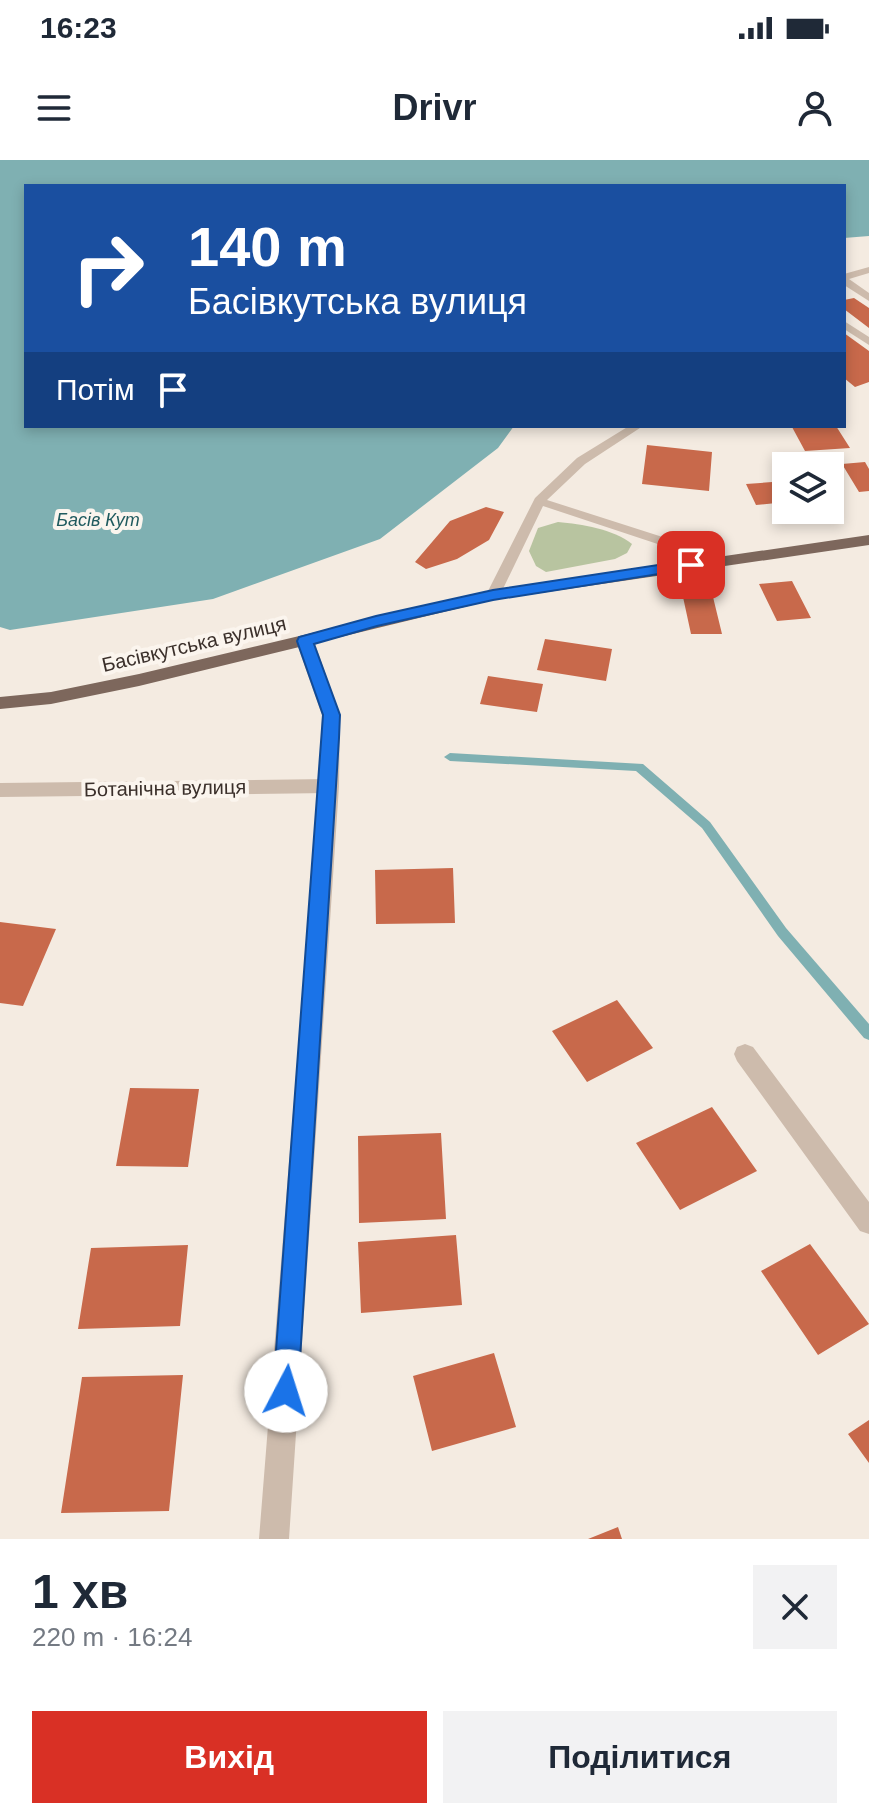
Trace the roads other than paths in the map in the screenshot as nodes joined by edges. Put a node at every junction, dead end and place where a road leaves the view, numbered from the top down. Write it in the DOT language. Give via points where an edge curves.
graph roads {
  1 [pos="869,270"];
  2 [pos="846,277"];
  3 [pos="846,280"];
  4 [pos="869,298"];
  5 [pos="846,325"];
  6 [pos="869,342"];
  7 [pos="634,428"];
  8 [pos="539,501"];
  9 [pos="869,540"];
  10 [pos="720,560"];
  11 [pos="493,595"];
  12 [pos="305,641"];
  13 [pos="0,703"];
  14 [pos="329,786"];
  15 [pos="0,790"];
  16 [pos="745,1054"];
  17 [pos="869,1222"];
  18 [pos="274,1539"];
  1 -- 2 [label="lane"];
  3 -- 4 [label="lane"];
  5 -- 6 [label="lane"];
  7 -- 8 [label="lane" via="581,461"];
  8 -- 10 [label="lane"];
  8 -- 11 [label="lane"];
  9 -- 10 [label="main road, Басівкутська вулиця"];
  10 -- 11 [label="main road, Басівкутська вулиця"];
  11 -- 12 [label="main road, Басівкутська вулиця"];
  12 -- 13 [label="main road, Басівкутська вулиця" via="51,698"];
  12 -- 14 [label="street" via="331,715"];
  14 -- 15 [label="street, Ботанічна вулиця"];
  14 -- 18 [label="street"];
  16 -- 17 [label="street"];
}
